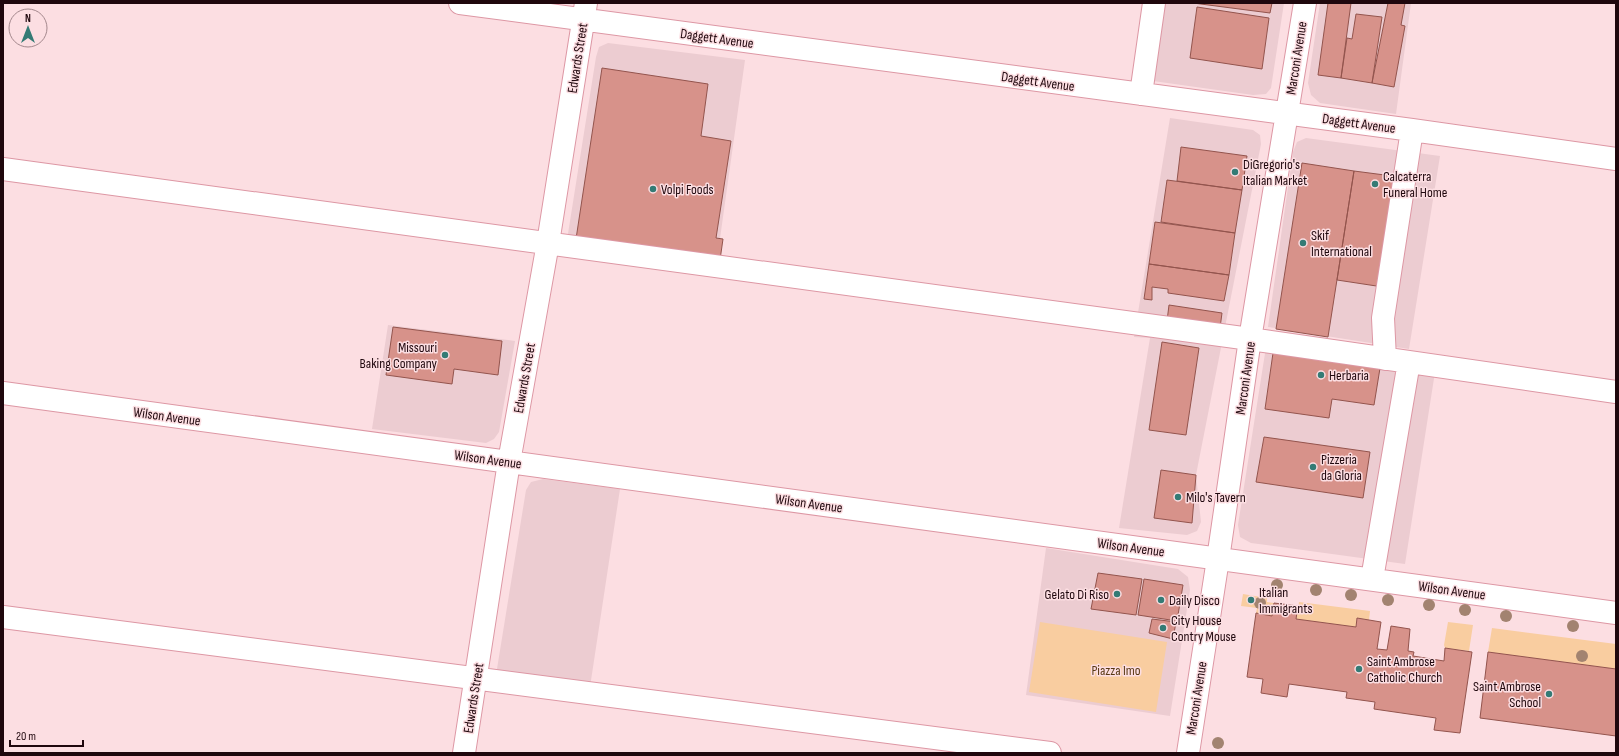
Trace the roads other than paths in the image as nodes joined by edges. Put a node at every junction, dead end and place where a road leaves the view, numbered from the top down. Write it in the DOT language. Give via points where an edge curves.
graph roads {
  1 [pos="460,3"];
  2 [pos="1154,3"];
  3 [pos="1305,3"];
  4 [pos="585,11"];
  5 [pos="1141,94"];
  6 [pos="1288,114"];
  7 [pos="1412,130"];
  8 [pos="1616,159"];
  9 [pos="3,169"];
  10 [pos="548,244"];
  11 [pos="1250,339"];
  12 [pos="1385,359"];
  13 [pos="1409,362"];
  14 [pos="1616,392"];
  15 [pos="3,393"];
  16 [pos="509,462"];
  17 [pos="1218,559"];
  18 [pos="1372,579"];
  19 [pos="1616,612"];
  20 [pos="3,617"];
  21 [pos="475,679"];
  22 [pos="464,753"];
  23 [pos="1050,753"];
  24 [pos="1188,753"];
  1 -- 4 [label="street, Daggett Avenue"];
  2 -- 5 [label="street"];
  3 -- 6 [label="street, Marconi Avenue"];
  4 -- 5 [label="street, Daggett Avenue"];
  4 -- 10 [label="street, Edwards Street"];
  5 -- 6 [label="street, Daggett Avenue"];
  6 -- 7 [label="street, Daggett Avenue"];
  6 -- 11 [label="street, Marconi Avenue"];
  7 -- 8 [label="street, Daggett Avenue"];
  7 -- 12 [label="street" via="1383,318"];
  9 -- 10 [label="street"];
  10 -- 11 [label="street"];
  10 -- 16 [label="street, Edwards Street"];
  11 -- 12 [label="street"];
  11 -- 17 [label="street, Marconi Avenue"];
  12 -- 13 [label="street"];
  13 -- 14 [label="street"];
  13 -- 18 [label="street"];
  15 -- 16 [label="street, Wilson Avenue"];
  16 -- 17 [label="street, Wilson Avenue"];
  16 -- 21 [label="street, Edwards Street"];
  17 -- 18 [label="street, Wilson Avenue"];
  17 -- 24 [label="street, Marconi Avenue"];
  18 -- 19 [label="street, Wilson Avenue"];
  20 -- 21 [label="street"];
  21 -- 22 [label="street, Edwards Street"];
  21 -- 23 [label="street"];
}
